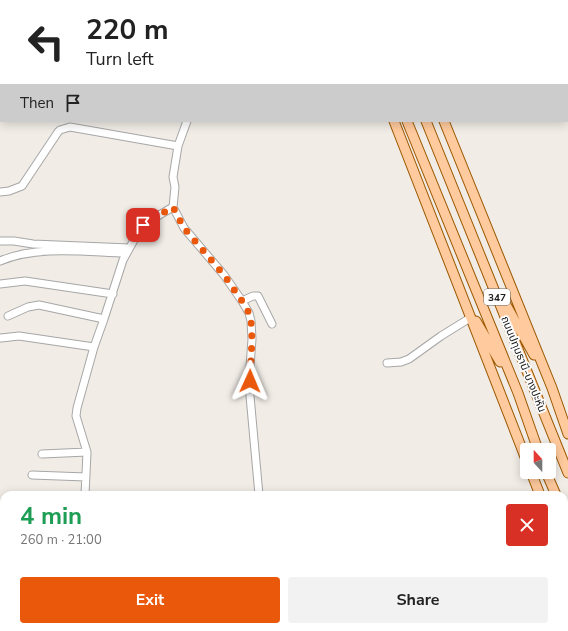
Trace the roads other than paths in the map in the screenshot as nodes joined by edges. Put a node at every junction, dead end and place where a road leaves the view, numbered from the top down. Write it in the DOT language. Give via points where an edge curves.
graph roads {
  1 [pos="293,0"];
  2 [pos="322,0"];
  3 [pos="187,122"];
  4 [pos="394,122"];
  5 [pos="407,122"];
  6 [pos="426,122"];
  7 [pos="444,122"];
  8 [pos="178,146"];
  9 [pos="0,192"];
  10 [pos="173,207"];
  11 [pos="0,242"];
  12 [pos="128,250"];
  13 [pos="0,261"];
  14 [pos="486,269"];
  15 [pos="0,284"];
  16 [pos="460,291"];
  17 [pos="113,294"];
  18 [pos="242,301"];
  19 [pos="8,316"];
  20 [pos="470,318"];
  21 [pos="104,319"];
  22 [pos="272,324"];
  23 [pos="1,338"];
  24 [pos="94,347"];
  25 [pos="387,363"];
  26 [pos="552,388"];
  27 [pos="518,392"];
  28 [pos="568,434"];
  29 [pos="536,443"];
  30 [pos="520,444"];
  31 [pos="87,452"];
  32 [pos="42,454"];
  33 [pos="568,473"];
  34 [pos="32,475"];
  35 [pos="86,477"];
  36 [pos="534,479"];
  37 [pos="549,479"];
  38 [pos="84,491"];
  39 [pos="259,491"];
  40 [pos="538,491"];
  41 [pos="554,491"];
  1 -- 2 [label="street"];
  3 -- 8 [label="street"];
  4 -- 16 [label="main road"];
  5 -- 27 [label="main road, ถนนปทุมธานี-บางปะหัน / 347"];
  6 -- 14 [label="main road, ถนนปทุมธานี-บางปะหัน / 347"];
  7 -- 26 [label="main road, 347"];
  8 -- 9 [label="street" via="70,127 58,132 22,186"];
  8 -- 10 [label="street" via="173,177"];
  10 -- 12 [label="street" via="143,225"];
  10 -- 18 [label="street" via="184,228 224,275"];
  11 -- 12 [label="street"];
  12 -- 13 [label="street" via="42,251"];
  12 -- 17 [label="street"];
  14 -- 26 [label="main road"];
  14 -- 33 [label="main road, ถนนปทุมธานี-บางปะหัน / 347"];
  15 -- 17 [label="street" via="25,281"];
  16 -- 20 [label="main road"];
  16 -- 27 [label="main road"];
  17 -- 21 [label="street"];
  18 -- 22 [label="street" via="258,296"];
  18 -- 39 [label="street" via="251,321 250,396"];
  19 -- 21 [label="street" via="28,307 40,305"];
  20 -- 25 [label="street" via="409,359"];
  20 -- 30 [label="main road"];
  21 -- 24 [label="street"];
  23 -- 24 [label="street" via="19,336"];
  24 -- 31 [label="street" via="76,416"];
  26 -- 28 [label="main road, 347"];
  27 -- 29 [label="main road, ถนนปทุมธานี-บางปะหัน / 347"];
  31 -- 32 [label="street"];
  31 -- 35 [label="street"];
  34 -- 35 [label="street"];
  35 -- 38 [label="street"];
  36 -- 40 [label="main road"];
  37 -- 41 [label="main road"];
}
